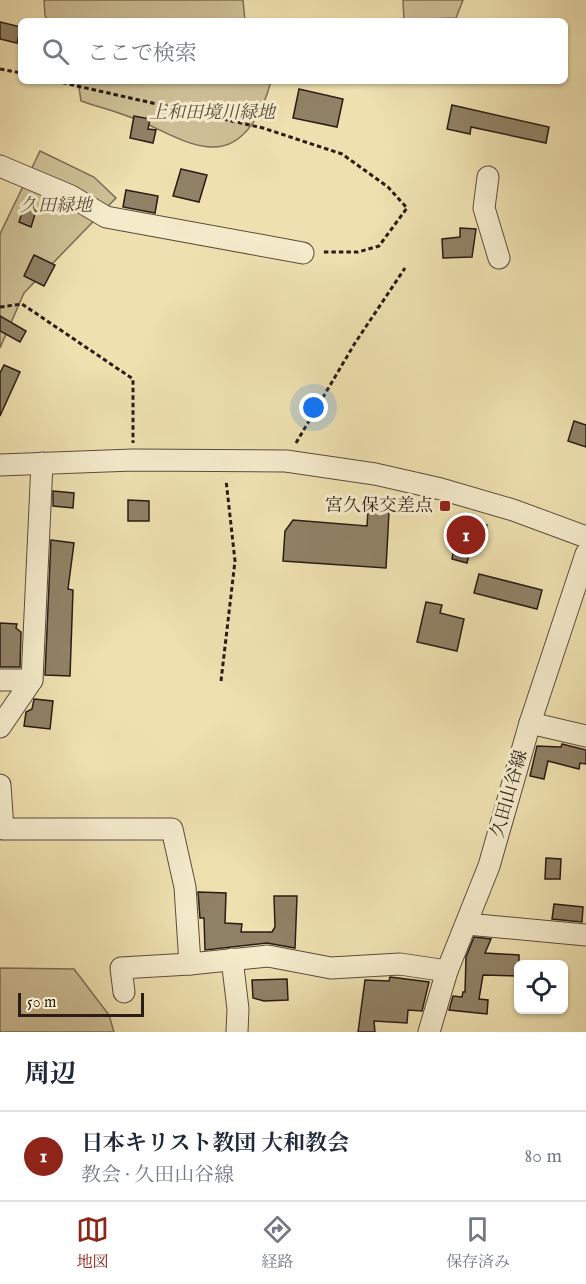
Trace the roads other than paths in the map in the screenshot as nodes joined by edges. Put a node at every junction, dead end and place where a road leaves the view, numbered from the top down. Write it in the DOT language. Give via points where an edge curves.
graph roads {
  1 [pos="0,166"];
  2 [pos="488,177"];
  3 [pos="303,253"];
  4 [pos="499,258"];
  5 [pos="42,463"];
  6 [pos="0,465"];
  7 [pos="586,537"];
  8 [pos="586,554"];
  9 [pos="0,680"];
  10 [pos="32,680"];
  11 [pos="530,723"];
  12 [pos="0,727"];
  13 [pos="586,736"];
  14 [pos="0,785"];
  15 [pos="467,924"];
  16 [pos="586,935"];
  17 [pos="232,959"];
  18 [pos="190,963"];
  19 [pos="447,971"];
  20 [pos="124,992"];
  21 [pos="237,1032"];
  22 [pos="429,1032"];
  1 -- 3 [label="street" via="71,196 106,217"];
  2 -- 4 [label="street" via="484,208"];
  5 -- 6 [label="street"];
  5 -- 7 [label="street" via="286,460 441,489"];
  5 -- 10 [label="street"];
  8 -- 11 [label="street, 久田山谷線"];
  9 -- 10 [label="street"];
  10 -- 12 [label="street"];
  11 -- 13 [label="street"];
  11 -- 15 [label="street, 久田山谷線" via="489,866"];
  14 -- 18 [label="street" via="3,829 172,829 185,887"];
  15 -- 16 [label="street"];
  15 -- 19 [label="street, 久田山谷線"];
  17 -- 18 [label="street"];
  17 -- 19 [label="street" via="268,956 331,968 400,964"];
  17 -- 21 [label="street"];
  18 -- 20 [label="street" via="121,968"];
  19 -- 22 [label="street, 久田山谷線"];
}
